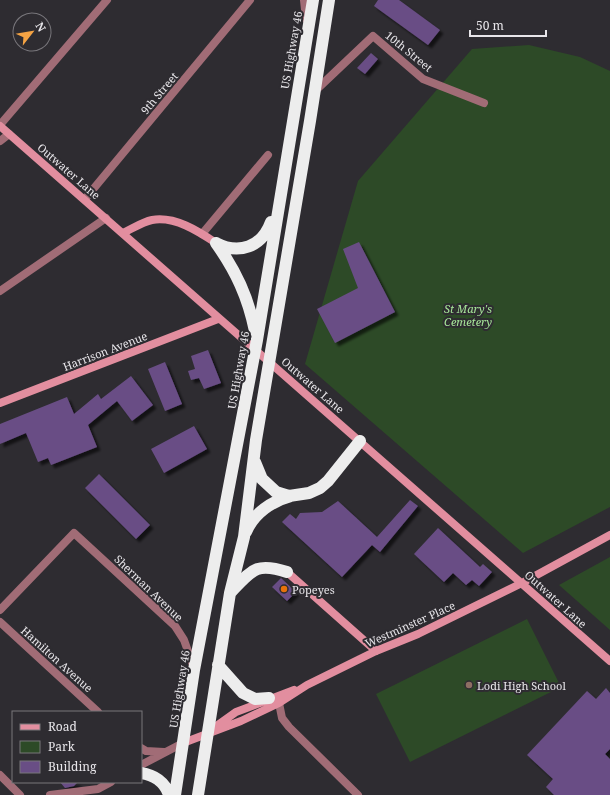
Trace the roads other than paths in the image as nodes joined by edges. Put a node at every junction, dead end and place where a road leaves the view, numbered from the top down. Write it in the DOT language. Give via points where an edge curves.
graph roads {
  1 [pos="107,0"];
  2 [pos="250,0"];
  3 [pos="304,0"];
  4 [pos="313,0"];
  5 [pos="329,0"];
  6 [pos="307,28"];
  7 [pos="315,91"];
  8 [pos="484,102"];
  9 [pos="0,126"];
  10 [pos="9,134"];
  11 [pos="0,141"];
  12 [pos="268,155"];
  13 [pos="85,199"];
  14 [pos="279,200"];
  15 [pos="106,218"];
  16 [pos="123,233"];
  17 [pos="202,234"];
  18 [pos="216,244"];
  19 [pos="0,291"];
  20 [pos="218,319"];
  21 [pos="257,340"];
  22 [pos="0,403"];
  23 [pos="256,440"];
  24 [pos="360,441"];
  25 [pos="296,495"];
  26 [pos="610,535"];
  27 [pos="244,537"];
  28 [pos="287,572"];
  29 [pos="522,583"];
  30 [pos="230,593"];
  31 [pos="0,610"];
  32 [pos="0,622"];
  33 [pos="376,651"];
  34 [pos="610,661"];
  35 [pos="218,665"];
  36 [pos="194,670"];
  37 [pos="274,700"];
  38 [pos="97,711"];
  39 [pos="208,732"];
  40 [pos="183,743"];
  41 [pos="142,748"];
  42 [pos="165,752"];
  43 [pos="142,764"];
  44 [pos="142,773"];
  45 [pos="0,775"];
  46 [pos="109,783"];
  47 [pos="95,792"];
  48 [pos="20,795"];
  49 [pos="50,795"];
  50 [pos="169,795"];
  51 [pos="175,795"];
  52 [pos="198,795"];
  53 [pos="358,795"];
  1 -- 9 [label="street"];
  2 -- 13 [label="street, 9th Street"];
  3 -- 6 [label="street"];
  4 -- 6 [label="highway, US Highway 46"];
  5 -- 7 [label="highway"];
  6 -- 14 [label="highway, US Highway 46"];
  7 -- 8 [label="street, 10th Street" via="373,36 424,78"];
  7 -- 23 [label="highway"];
  9 -- 10 [label="street, Outwater Lane"];
  10 -- 11 [label="street"];
  10 -- 13 [label="street, Outwater Lane"];
  12 -- 17 [label="street"];
  13 -- 15 [label="street, Outwater Lane"];
  14 -- 18 [label="highway" via="268,230 254,245 236,250"];
  14 -- 21 [label="highway, US Highway 46"];
  15 -- 16 [label="street, Outwater Lane"];
  15 -- 19 [label="street"];
  16 -- 17 [label="street" via="152,220 173,221"];
  16 -- 20 [label="street, Outwater Lane"];
  17 -- 18 [label="street"];
  18 -- 21 [label="highway" via="230,262 242,285 250,306"];
  20 -- 22 [label="street, Harrison Avenue"];
  20 -- 24 [label="street, Outwater Lane"];
  21 -- 36 [label="highway, US Highway 46"];
  23 -- 25 [label="highway" via="255,464 262,479 276,492"];
  23 -- 27 [label="highway"];
  24 -- 25 [label="highway" via="320,488 309,494"];
  24 -- 29 [label="street, Outwater Lane"];
  25 -- 27 [label="highway" via="266,507 253,520"];
  26 -- 29 [label="street, Westminster Place"];
  27 -- 30 [label="highway"];
  28 -- 30 [label="highway" via="271,567 260,567 247,575"];
  28 -- 33 [label="street"];
  29 -- 33 [label="street, Westminster Place" via="418,634"];
  29 -- 34 [label="street, Outwater Lane"];
  30 -- 35 [label="highway"];
  31 -- 36 [label="street, Sherman Avenue" via="74,532 174,626 184,640"];
  32 -- 38 [label="street, Hamilton Avenue"];
  33 -- 37 [label="street, Westminster Place"];
  35 -- 37 [label="highway" via="244,693 255,699"];
  35 -- 39 [label="highway"];
  36 -- 40 [label="highway, US Highway 46"];
  37 -- 39 [label="street, Westminster Place" via="236,712"];
  37 -- 53 [label="street" via="289,727"];
  39 -- 40 [label="street, Westminster Place"];
  39 -- 52 [label="highway"];
  40 -- 42 [label="street, Westminster Place"];
  40 -- 51 [label="highway, US Highway 46"];
  41 -- 42 [label="street"];
  42 -- 43 [label="street, Westminster Place"];
  44 -- 50 [label="highway" via="154,776 162,782"];
  45 -- 48 [label="street"];
  46 -- 47 [label="street"];
  47 -- 49 [label="street"];
}
